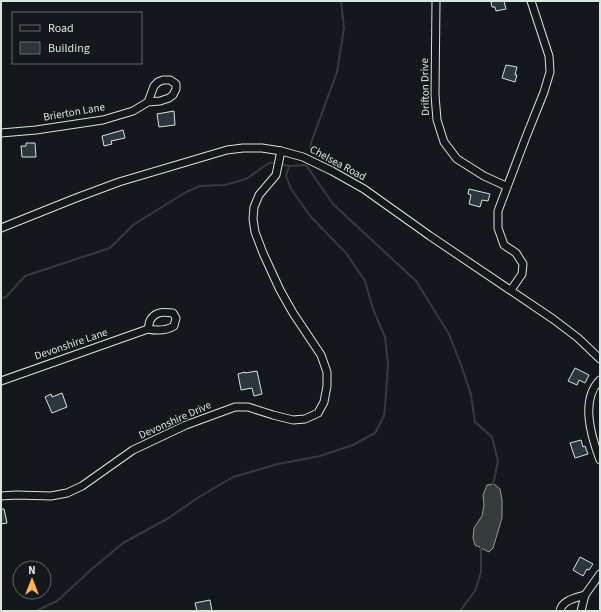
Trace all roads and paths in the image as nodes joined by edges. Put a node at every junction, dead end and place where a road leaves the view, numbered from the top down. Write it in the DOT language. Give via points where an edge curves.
graph roads {
  1 [pos="436,1"];
  2 [pos="532,1"];
  3 [pos="148,102"];
  4 [pos="1,133"];
  5 [pos="281,151"];
  6 [pos="506,186"];
  7 [pos="1,228"];
  8 [pos="511,290"];
  9 [pos="148,329"];
  10 [pos="600,359"];
  11 [pos="600,380"];
  12 [pos="1,381"];
  13 [pos="600,460"];
  14 [pos="1,496"];
  15 [pos="600,574"];
  16 [pos="586,595"];
  17 [pos="560,611"];
  18 [pos="581,611"];
  1 -- 6 [label="street, Drifton Drive" via="435,95 437,120 444,142 457,159"];
  2 -- 6 [label="street" via="549,56 550,72"];
  3 -- 4 [label="street, Brierton Lane" via="133,111 103,120"];
  5 -- 7 [label="street, Chelsea Road" via="243,148 215,154 119,182"];
  5 -- 8 [label="street, Chelsea Road" via="303,156 364,189"];
  5 -- 14 [label="street, Devonshire Drive" via="276,175 259,195 252,219 263,253 280,290 321,355 327,372 324,402 318,413 305,419 293,420 248,407 235,407 186,425 134,450 68,493 51,496"];
  6 -- 8 [label="street" via="498,211 498,228 504,244 516,253 523,264 522,274"];
  8 -- 10 [label="street, Chelsea Road" via="578,338"];
  9 -- 12 [label="street, Devonshire Lane"];
  11 -- 13 [label="street" via="591,398 588,415"];
  15 -- 16 [label="street"];
  16 -- 17 [label="street" via="566,602"];
  16 -- 18 [label="street"];
}
